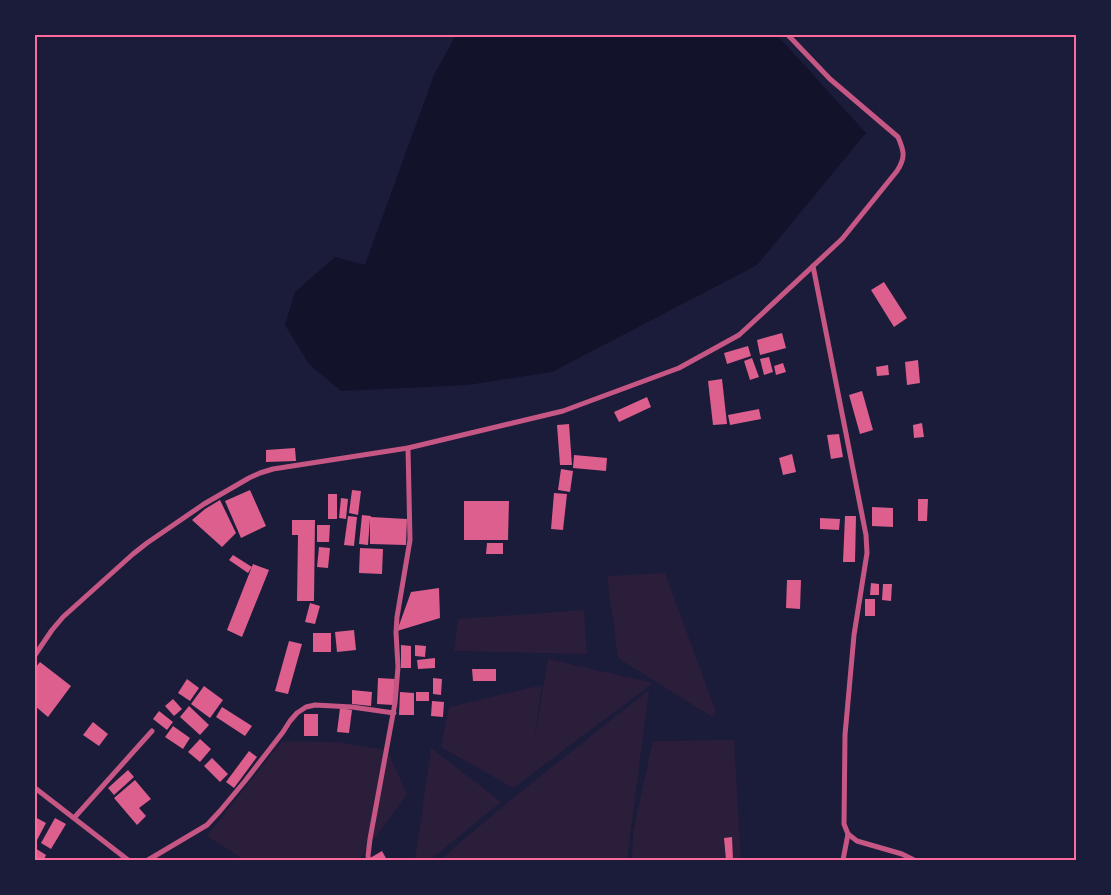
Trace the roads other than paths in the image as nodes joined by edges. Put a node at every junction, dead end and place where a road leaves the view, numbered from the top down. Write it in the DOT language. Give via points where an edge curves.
graph roads {
  1 [pos="788,35"];
  2 [pos="814,266"];
  3 [pos="408,448"];
  4 [pos="35,655"];
  5 [pos="394,713"];
  6 [pos="152,731"];
  7 [pos="35,788"];
  8 [pos="74,818"];
  9 [pos="848,834"];
  10 [pos="128,860"];
  11 [pos="148,860"];
  12 [pos="369,860"];
  13 [pos="843,860"];
  14 [pos="914,860"];
  1 -- 2 [label="street" via="830,79 898,137 903,148 903,161 897,171 842,239"];
  2 -- 3 [label="street" via="739,335 680,368 563,412"];
  2 -- 9 [label="street" via="866,535 867,552 854,635 845,735 844,824"];
  3 -- 4 [label="street" via="273,469 249,478 147,542 63,616"];
  3 -- 5 [label="street" via="410,540 397,617 398,667"];
  5 -- 11 [label="street" via="352,707 306,707 290,721 207,825"];
  5 -- 12 [label="street" via="370,839"];
  6 -- 8 [label="street"];
  7 -- 8 [label="street"];
  8 -- 10 [label="street"];
  9 -- 13 [label="street"];
  9 -- 14 [label="street" via="857,841"];
}
